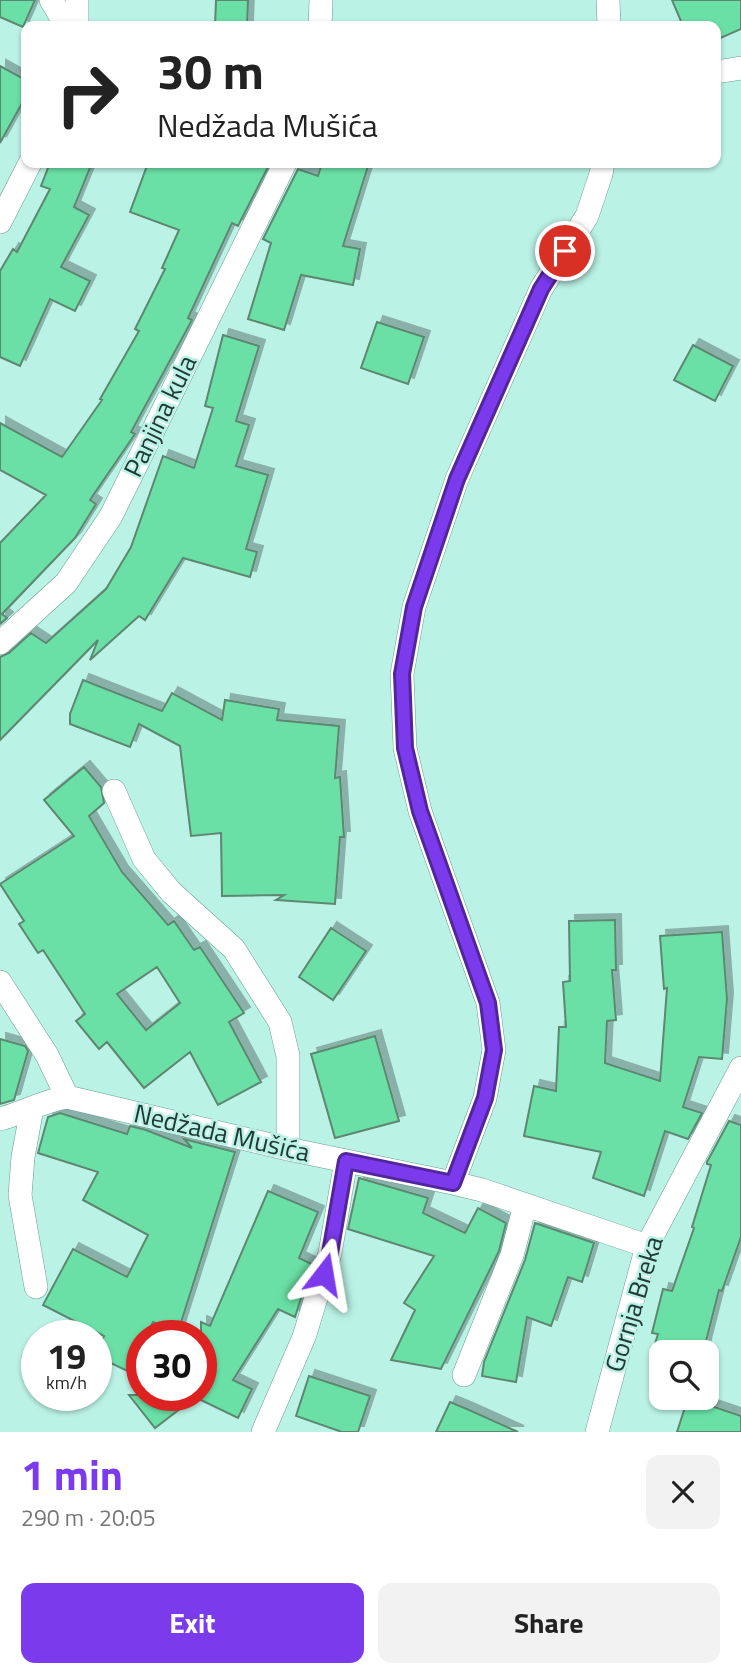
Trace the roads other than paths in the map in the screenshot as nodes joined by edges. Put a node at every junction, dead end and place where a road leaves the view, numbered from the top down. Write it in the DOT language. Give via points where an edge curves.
graph roads {
  1 [pos="51,0"];
  2 [pos="77,0"];
  3 [pos="321,0"];
  4 [pos="608,0"];
  5 [pos="68,21"];
  6 [pos="75,21"];
  7 [pos="320,21"];
  8 [pos="608,21"];
  9 [pos="741,68"];
  10 [pos="721,71"];
  11 [pos="27,168"];
  12 [pos="283,168"];
  13 [pos="602,168"];
  14 [pos="0,222"];
  15 [pos="0,643"];
  16 [pos="114,791"];
  17 [pos="0,982"];
  18 [pos="741,1068"];
  19 [pos="734,1096"];
  20 [pos="66,1097"];
  21 [pos="32,1108"];
  22 [pos="0,1119"];
  23 [pos="288,1149"];
  24 [pos="346,1161"];
  25 [pos="453,1183"];
  26 [pos="525,1205"];
  27 [pos="647,1246"];
  28 [pos="36,1287"];
  29 [pos="464,1375"];
  30 [pos="263,1432"];
  31 [pos="597,1432"];
  1 -- 5 [label="street"];
  2 -- 6 [label="street"];
  3 -- 7 [label="street"];
  4 -- 8 [label="street"];
  9 -- 10 [label="street"];
  11 -- 14 [label="street"];
  12 -- 15 [label="street, Panjina kula" via="111,516 66,583"];
  13 -- 25 [label="street" via="587,216 541,289 457,479 414,607 402,674 405,748 420,811 488,1003 494,1050 485,1098"];
  16 -- 23 [label="street" via="145,859 171,892 234,949 280,1022 288,1056"];
  17 -- 20 [label="street" via="47,1055"];
  18 -- 19 [label="street, Gornja Breka"];
  19 -- 27 [label="street, Gornja Breka"];
  20 -- 21 [label="street"];
  20 -- 23 [label="street, Nedžada Mušića"];
  21 -- 22 [label="street"];
  21 -- 28 [label="street" via="20,1195"];
  23 -- 24 [label="street, Nedžada Mušića"];
  24 -- 25 [label="street, Nedžada Mušića"];
  24 -- 30 [label="street" via="330,1253 304,1338"];
  25 -- 26 [label="street, Nedžada Mušića"];
  26 -- 27 [label="street, Nedžada Mušića"];
  26 -- 29 [label="street" via="512,1255"];
  27 -- 31 [label="street, Gornja Breka"];
}
